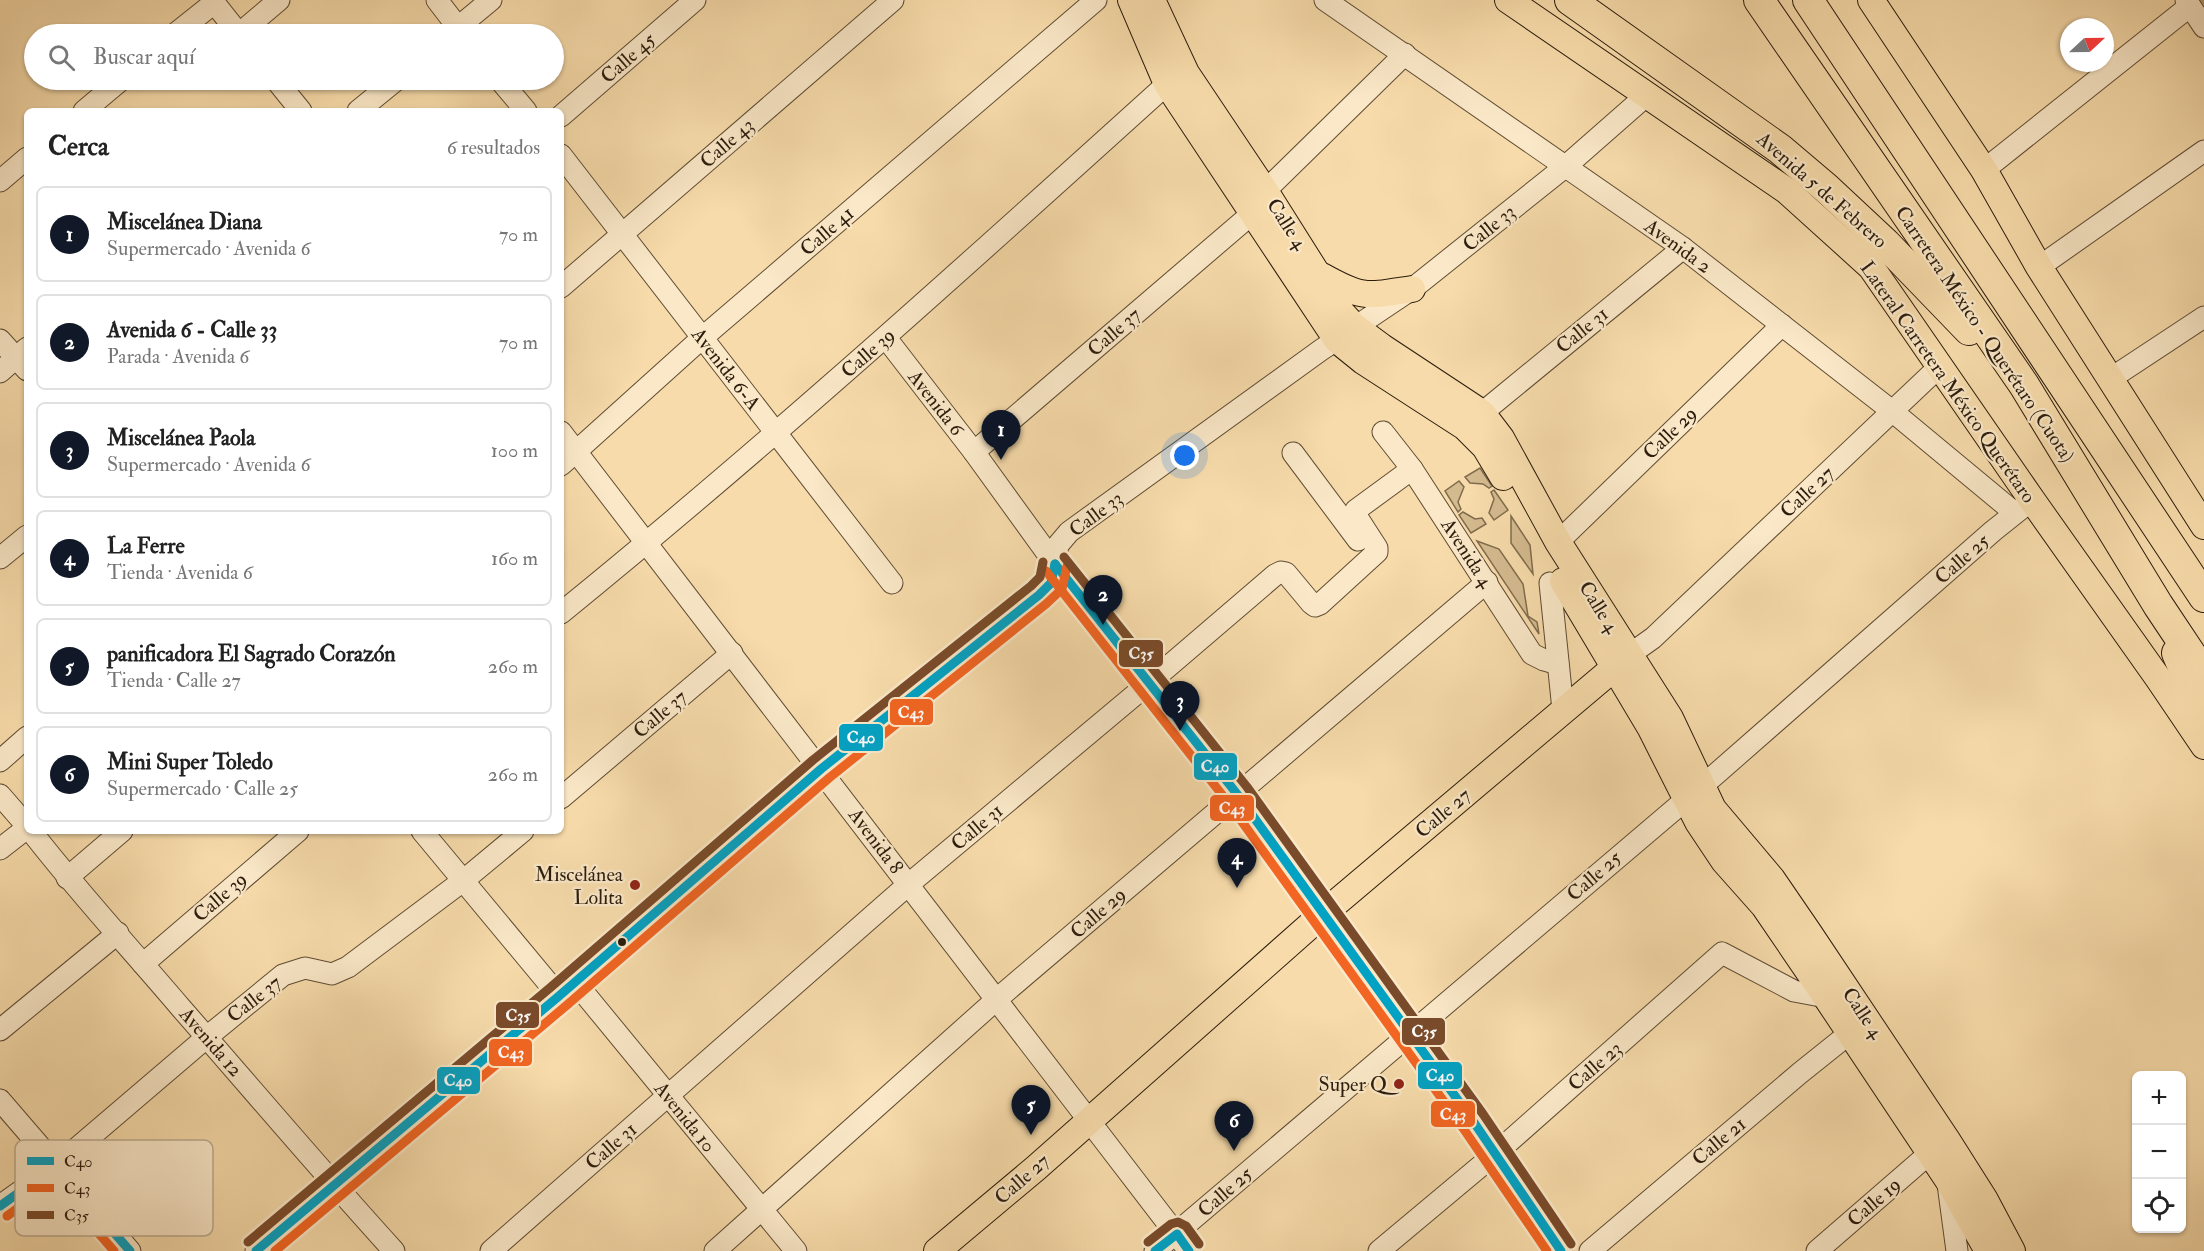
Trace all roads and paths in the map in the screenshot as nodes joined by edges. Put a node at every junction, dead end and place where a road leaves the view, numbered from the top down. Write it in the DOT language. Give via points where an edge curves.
graph roads {
  1 [pos="279,0"];
  2 [pos="437,0"];
  3 [pos="490,0"];
  4 [pos="695,0"];
  5 [pos="893,0"];
  6 [pos="1096,0"];
  7 [pos="1131,0"];
  8 [pos="1152,0"];
  9 [pos="1325,0"];
  10 [pos="1508,0"];
  11 [pos="1570,0"];
  12 [pos="1759,0"];
  13 [pos="1808,0"];
  14 [pos="1871,0"];
  15 [pos="213,1"];
  16 [pos="2188,3"];
  17 [pos="187,24"];
  18 [pos="231,24"];
  19 [pos="251,24"];
  20 [pos="452,24"];
  21 [pos="465,24"];
  22 [pos="2204,27"];
  23 [pos="1405,54"];
  24 [pos="1167,84"];
  25 [pos="109,90"];
  26 [pos="283,90"];
  27 [pos="384,90"];
  28 [pos="508,90"];
  29 [pos="1648,94"];
  30 [pos="88,108"];
  31 [pos="296,108"];
  32 [pos="362,108"];
  33 [pos="523,108"];
  34 [pos="564,113"];
  35 [pos="2204,151"];
  36 [pos="564,159"];
  37 [pos="24,161"];
  38 [pos="1566,166"];
  39 [pos="1984,170"];
  40 [pos="0,181"];
  41 [pos="1260,202"];
  42 [pos="622,234"];
  43 [pos="1683,248"];
  44 [pos="2038,267"];
  45 [pos="1319,274"];
  46 [pos="564,284"];
  47 [pos="1412,289"];
  48 [pos="2204,316"];
  49 [pos="1782,325"];
  50 [pos="1346,334"];
  51 [pos="702,338"];
  52 [pos="886,338"];
  53 [pos="0,340"];
  54 [pos="17,362"];
  55 [pos="1940,366"];
  56 [pos="2110,379"];
  57 [pos="2024,385"];
  58 [pos="1892,411"];
  59 [pos="1482,413"];
  60 [pos="1383,432"];
  61 [pos="776,434"];
  62 [pos="564,442"];
  63 [pos="974,452"];
  64 [pos="1293,453"];
  65 [pos="569,458"];
  66 [pos="1412,469"];
  67 [pos="2023,507"];
  68 [pos="2204,526"];
  69 [pos="24,538"];
  70 [pos="1558,542"];
  71 [pos="647,543"];
  72 [pos="0,558"];
  73 [pos="1371,558"];
  74 [pos="1054,564"];
  75 [pos="1487,582"];
  76 [pos="892,583"];
  77 [pos="1550,583"];
  78 [pos="2200,590"];
  79 [pos="2158,605"];
  80 [pos="564,611"];
  81 [pos="732,653"];
  82 [pos="1622,661"];
  83 [pos="1558,664"];
  84 [pos="2204,674"];
  85 [pos="1149,683"];
  86 [pos="1563,710"];
  87 [pos="2204,716"];
  88 [pos="24,740"];
  89 [pos="2204,746"];
  90 [pos="0,761"];
  91 [pos="821,769"];
  92 [pos="1694,791"];
  93 [pos="1237,794"];
  94 [pos="0,795"];
  95 [pos="564,795"];
  96 [pos="24,823"];
  97 [pos="24,829"];
  98 [pos="33,834"];
  99 [pos="118,834"];
  100 [pos="295,834"];
  101 [pos="425,834"];
  102 [pos="518,834"];
  103 [pos="0,849"];
  104 [pos="67,878"];
  105 [pos="464,880"];
  106 [pos="909,884"];
  107 [pos="1324,913"];
  108 [pos="118,933"];
  109 [pos="143,964"];
  110 [pos="575,982"];
  111 [pos="559,996"];
  112 [pos="1826,997"];
  113 [pos="997,999"];
  114 [pos="0,1030"];
  115 [pos="1411,1033"];
  116 [pos="1850,1033"];
  117 [pos="207,1037"];
  118 [pos="668,1097"];
  119 [pos="0,1100"];
  120 [pos="1090,1120"];
  121 [pos="34,1140"];
  122 [pos="86,1140"];
  123 [pos="1929,1153"];
  124 [pos="1495,1154"];
  125 [pos="1948,1180"];
  126 [pos="333,1185"];
  127 [pos="15,1195"];
  128 [pos="0,1206"];
  129 [pos="761,1211"];
  130 [pos="1177,1234"];
  131 [pos="117,1236"];
  132 [pos="130,1251"];
  133 [pos="256,1251"];
  134 [pos="394,1251"];
  135 [pos="491,1251"];
  136 [pos="715,1251"];
  137 [pos="796,1251"];
  138 [pos="937,1251"];
  139 [pos="1155,1251"];
  140 [pos="1189,1251"];
  141 [pos="1379,1251"];
  142 [pos="1561,1251"];
  143 [pos="1590,1251"];
  144 [pos="1817,1251"];
  145 [pos="1957,1251"];
  146 [pos="1988,1251"];
  147 [pos="2012,1251"];
  1 -- 19 [label="street"];
  2 -- 20 [label="street"];
  3 -- 21 [label="street"];
  4 -- 34 [label="street, Calle 45"];
  5 -- 42 [label="street, Calle 43"];
  6 -- 51 [label="street, Calle 41"];
  7 -- 24 [label="main road, Calle 4"];
  8 -- 41 [label="main road, Calle 4" via="1186,73"];
  9 -- 23 [label="street, Avenida 2"];
  10 -- 29 [label="main road, Lateral Carretera México Querétaro"];
  11 -- 57 [label="highway, Avenida 5 de Febrero" via="1803,168 1886,244"];
  12 -- 57 [label="highway, Carretera México - Querétaro (Cuota)"];
  13 -- 78 [label="highway, Carretera México - Querétaro (Cuota)"];
  14 -- 39 [label="main road"];
  15 -- 17 [label="street"];
  15 -- 18 [label="street"];
  16 -- 22 [label="street"];
  16 -- 39 [label="street"];
  23 -- 38 [label="street, Avenida 2"];
  23 -- 41 [label="street, Calle 37"];
  24 -- 41 [label="main road, Calle 4"];
  24 -- 52 [label="street, Calle 39"];
  25 -- 30 [label="street"];
  26 -- 31 [label="street"];
  27 -- 32 [label="street"];
  28 -- 33 [label="street"];
  29 -- 38 [label="street, Calle 33"];
  29 -- 55 [label="main road, Lateral Carretera México Querétaro" via="1787,191 1870,267"];
  35 -- 44 [label="street"];
  36 -- 42 [label="street, Avenida 6-A"];
  37 -- 40 [label="street"];
  38 -- 43 [label="street, Avenida 2"];
  38 -- 47 [label="street, Calle 33"];
  39 -- 44 [label="main road"];
  41 -- 45 [label="main road, Calle 4"];
  41 -- 50 [label="main road, Calle 4"];
  41 -- 63 [label="street, Calle 37"];
  42 -- 46 [label="street, Calle 43"];
  42 -- 51 [label="street, Avenida 6-A"];
  43 -- 49 [label="street, Avenida 2"];
  43 -- 59 [label="street, Calle 31"];
  44 -- 56 [label="main road"];
  45 -- 47 [label="main road" via="1367,296"];
  45 -- 50 [label="main road, Calle 4" via="1342,313"];
  47 -- 50 [label="street, Calle 33"];
  48 -- 56 [label="street"];
  49 -- 58 [label="street, Avenida 2"];
  49 -- 70 [label="street, Calle 29"];
  50 -- 59 [label="main road, Calle 4"];
  50 -- 74 [label="street, Calle 33" via="1069,531 1058,545"];
  50 -- 82 [label="main road, Calle 4" via="1363,362 1465,428 1485,447"];
  51 -- 61 [label="street, Avenida 6-A"];
  51 -- 65 [label="street, Calle 41"];
  52 -- 61 [label="street, Calle 39"];
  52 -- 63 [label="street, Avenida 6"];
  53 -- 54 [label="street"];
  55 -- 58 [label="street, Calle 27"];
  55 -- 67 [label="main road, Lateral Carretera México Querétaro"];
  56 -- 68 [label="main road"];
  57 -- 79 [label="highway, Carretera México - Querétaro (Cuota)"];
  58 -- 67 [label="street, Avenida 2"];
  58 -- 82 [label="street, Calle 27" via="1653,638"];
  59 -- 70 [label="main road, Calle 4"];
  60 -- 66 [label="street, Avenida 4"];
  61 -- 71 [label="street, Calle 39"];
  61 -- 76 [label="street, Avenida 6-A"];
  62 -- 65 [label="street, Avenida 8"];
  63 -- 74 [label="street, Avenida 6"];
  64 -- 73 [label="street"];
  65 -- 71 [label="street, Avenida 8"];
  66 -- 73 [label="street" via="1356,510 1377,548"];
  66 -- 75 [label="street, Avenida 4"];
  67 -- 89 [label="main road, Lateral Carretera México Querétaro" via="2154,671"];
  67 -- 92 [label="street, Calle 25"];
  69 -- 72 [label="street"];
  70 -- 82 [label="main road, Calle 4"];
  71 -- 80 [label="street, Calle 39"];
  71 -- 81 [label="street, Avenida 8"];
  73 -- 85 [label="street, Calle 31" via="1315,606 1286,573 1278,573"];
  74 -- 85 [label="street, Avenida 6"];
  74 -- 91 [label="street, Calle 33" via="1050,583 1039,595"];
  75 -- 83 [label="street, Avenida 4" via="1532,654"];
  75 -- 93 [label="street, Calle 29"];
  77 -- 83 [label="street"];
  79 -- 84 [label="highway, Carretera México - Querétaro (Cuota)"];
  79 -- 87 [label="highway"];
  81 -- 91 [label="street, Avenida 8"];
  81 -- 95 [label="street, Calle 37"];
  82 -- 86 [label="main road, Calle 27"];
  82 -- 92 [label="main road, Calle 4" via="1670,718"];
  83 -- 86 [label="street"];
  85 -- 93 [label="street, Avenida 6"];
  85 -- 106 [label="street, Calle 31"];
  86 -- 107 [label="main road, Calle 27"];
  88 -- 90 [label="street"];
  91 -- 106 [label="street, Avenida 8"];
  91 -- 110 [label="street, Calle 33"];
  92 -- 112 [label="main road, Calle 4" via="1698,822 1724,861 1764,906"];
  92 -- 115 [label="street, Calle 25"];
  92 -- 147 [label="main road, Calle 4" via="1778,888 1947,1140"];
  93 -- 107 [label="street, Avenida 6"];
  93 -- 113 [label="street, Calle 29"];
  94 -- 96 [label="street"];
  97 -- 103 [label="street"];
  98 -- 104 [label="street, Avenida 12"];
  99 -- 104 [label="street"];
  100 -- 109 [label="street, Calle 39"];
  101 -- 105 [label="street"];
  102 -- 105 [label="street, Calle 37"];
  104 -- 108 [label="street, Avenida 12"];
  105 -- 111 [label="street"];
  105 -- 117 [label="street, Calle 37" via="348,967 332,974 305,968 284,975"];
  106 -- 113 [label="street, Avenida 8"];
  106 -- 118 [label="street, Calle 31"];
  107 -- 115 [label="street, Avenida 6"];
  107 -- 120 [label="main road, Calle 27"];
  108 -- 109 [label="street, Avenida 12"];
  108 -- 114 [label="street"];
  109 -- 117 [label="street, Avenida 12"];
  110 -- 111 [label="street, Calle 33"];
  110 -- 118 [label="street, Avenida 10"];
  111 -- 126 [label="street, Calle 33"];
  112 -- 116 [label="main road, Calle 4"];
  112 -- 124 [label="street, Calle 23" via="1794,991 1722,953"];
  113 -- 120 [label="street, Avenida 8"];
  113 -- 129 [label="street, Calle 29"];
  115 -- 124 [label="street, Avenida 6"];
  115 -- 130 [label="street, Calle 25"];
  116 -- 123 [label="main road, Calle 4"];
  116 -- 143 [label="street, Calle 21"];
  117 -- 122 [label="street, Calle 37"];
  117 -- 126 [label="street, Avenida 12"];
  118 -- 129 [label="street, Avenida 10"];
  118 -- 135 [label="street, Calle 31"];
  119 -- 121 [label="street"];
  120 -- 130 [label="street, Avenida 8"];
  120 -- 138 [label="main road, Calle 27"];
  123 -- 125 [label="main road, Calle 4"];
  123 -- 144 [label="street, Calle 19"];
  124 -- 141 [label="street, Calle 23"];
  124 -- 142 [label="street, Avenida 6"];
  125 -- 145 [label="street"];
  125 -- 146 [label="main road, Calle 4"];
  126 -- 133 [label="street, Calle 33"];
  126 -- 134 [label="street, Avenida 12"];
  127 -- 128 [label="street, Calle 37"];
  129 -- 136 [label="street, Calle 29"];
  129 -- 137 [label="street, Avenida 10"];
  130 -- 139 [label="street, Calle 25"];
  130 -- 140 [label="street, Avenida 8"];
  131 -- 132 [label="street"];
}
